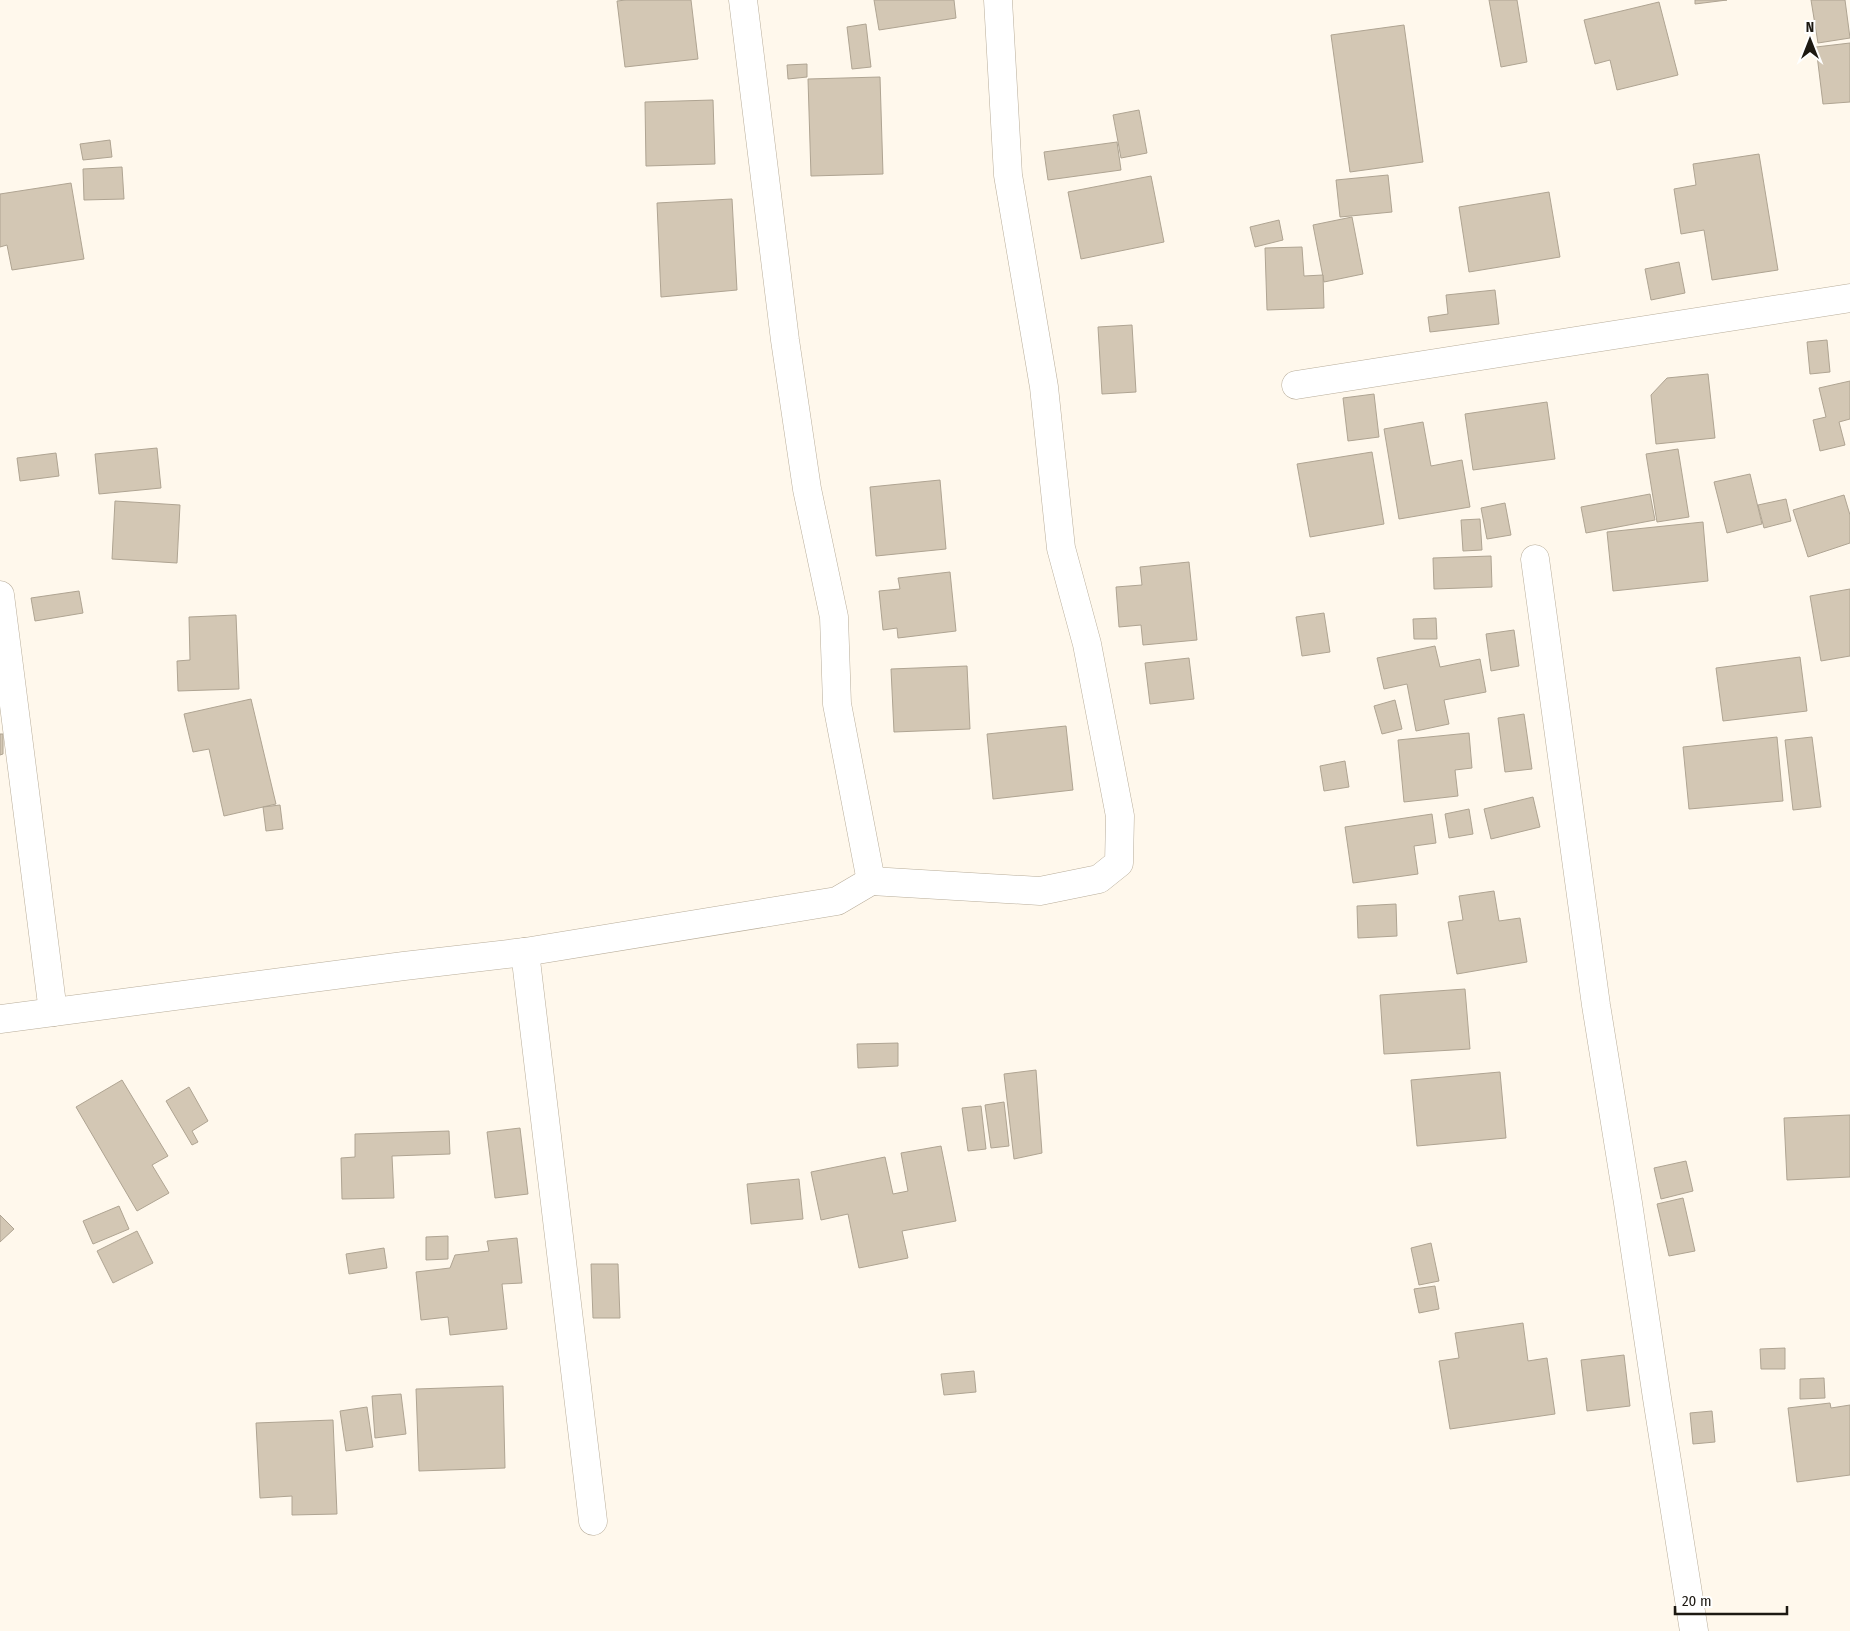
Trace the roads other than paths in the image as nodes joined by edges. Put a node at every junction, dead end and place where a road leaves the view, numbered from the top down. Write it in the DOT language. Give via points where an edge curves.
graph roads {
  1 [pos="744,0"];
  2 [pos="998,0"];
  3 [pos="1850,298"];
  4 [pos="1296,386"];
  5 [pos="1535,559"];
  6 [pos="0,596"];
  7 [pos="871,881"];
  8 [pos="525,952"];
  9 [pos="53,1012"];
  10 [pos="0,1019"];
  11 [pos="592,1521"];
  12 [pos="1694,1631"];
  1 -- 7 [label="street" via="785,340 807,489 834,617 837,704"];
  2 -- 7 [label="street" via="1008,175 1044,387 1061,548 1087,644 1120,816 1119,863 1099,879 1040,891"];
  3 -- 4 [label="street"];
  5 -- 12 [label="street" via="1596,1005"];
  6 -- 9 [label="street"];
  7 -- 8 [label="street" via="837,901"];
  8 -- 9 [label="street"];
  8 -- 11 [label="street"];
  9 -- 10 [label="street"];
}
